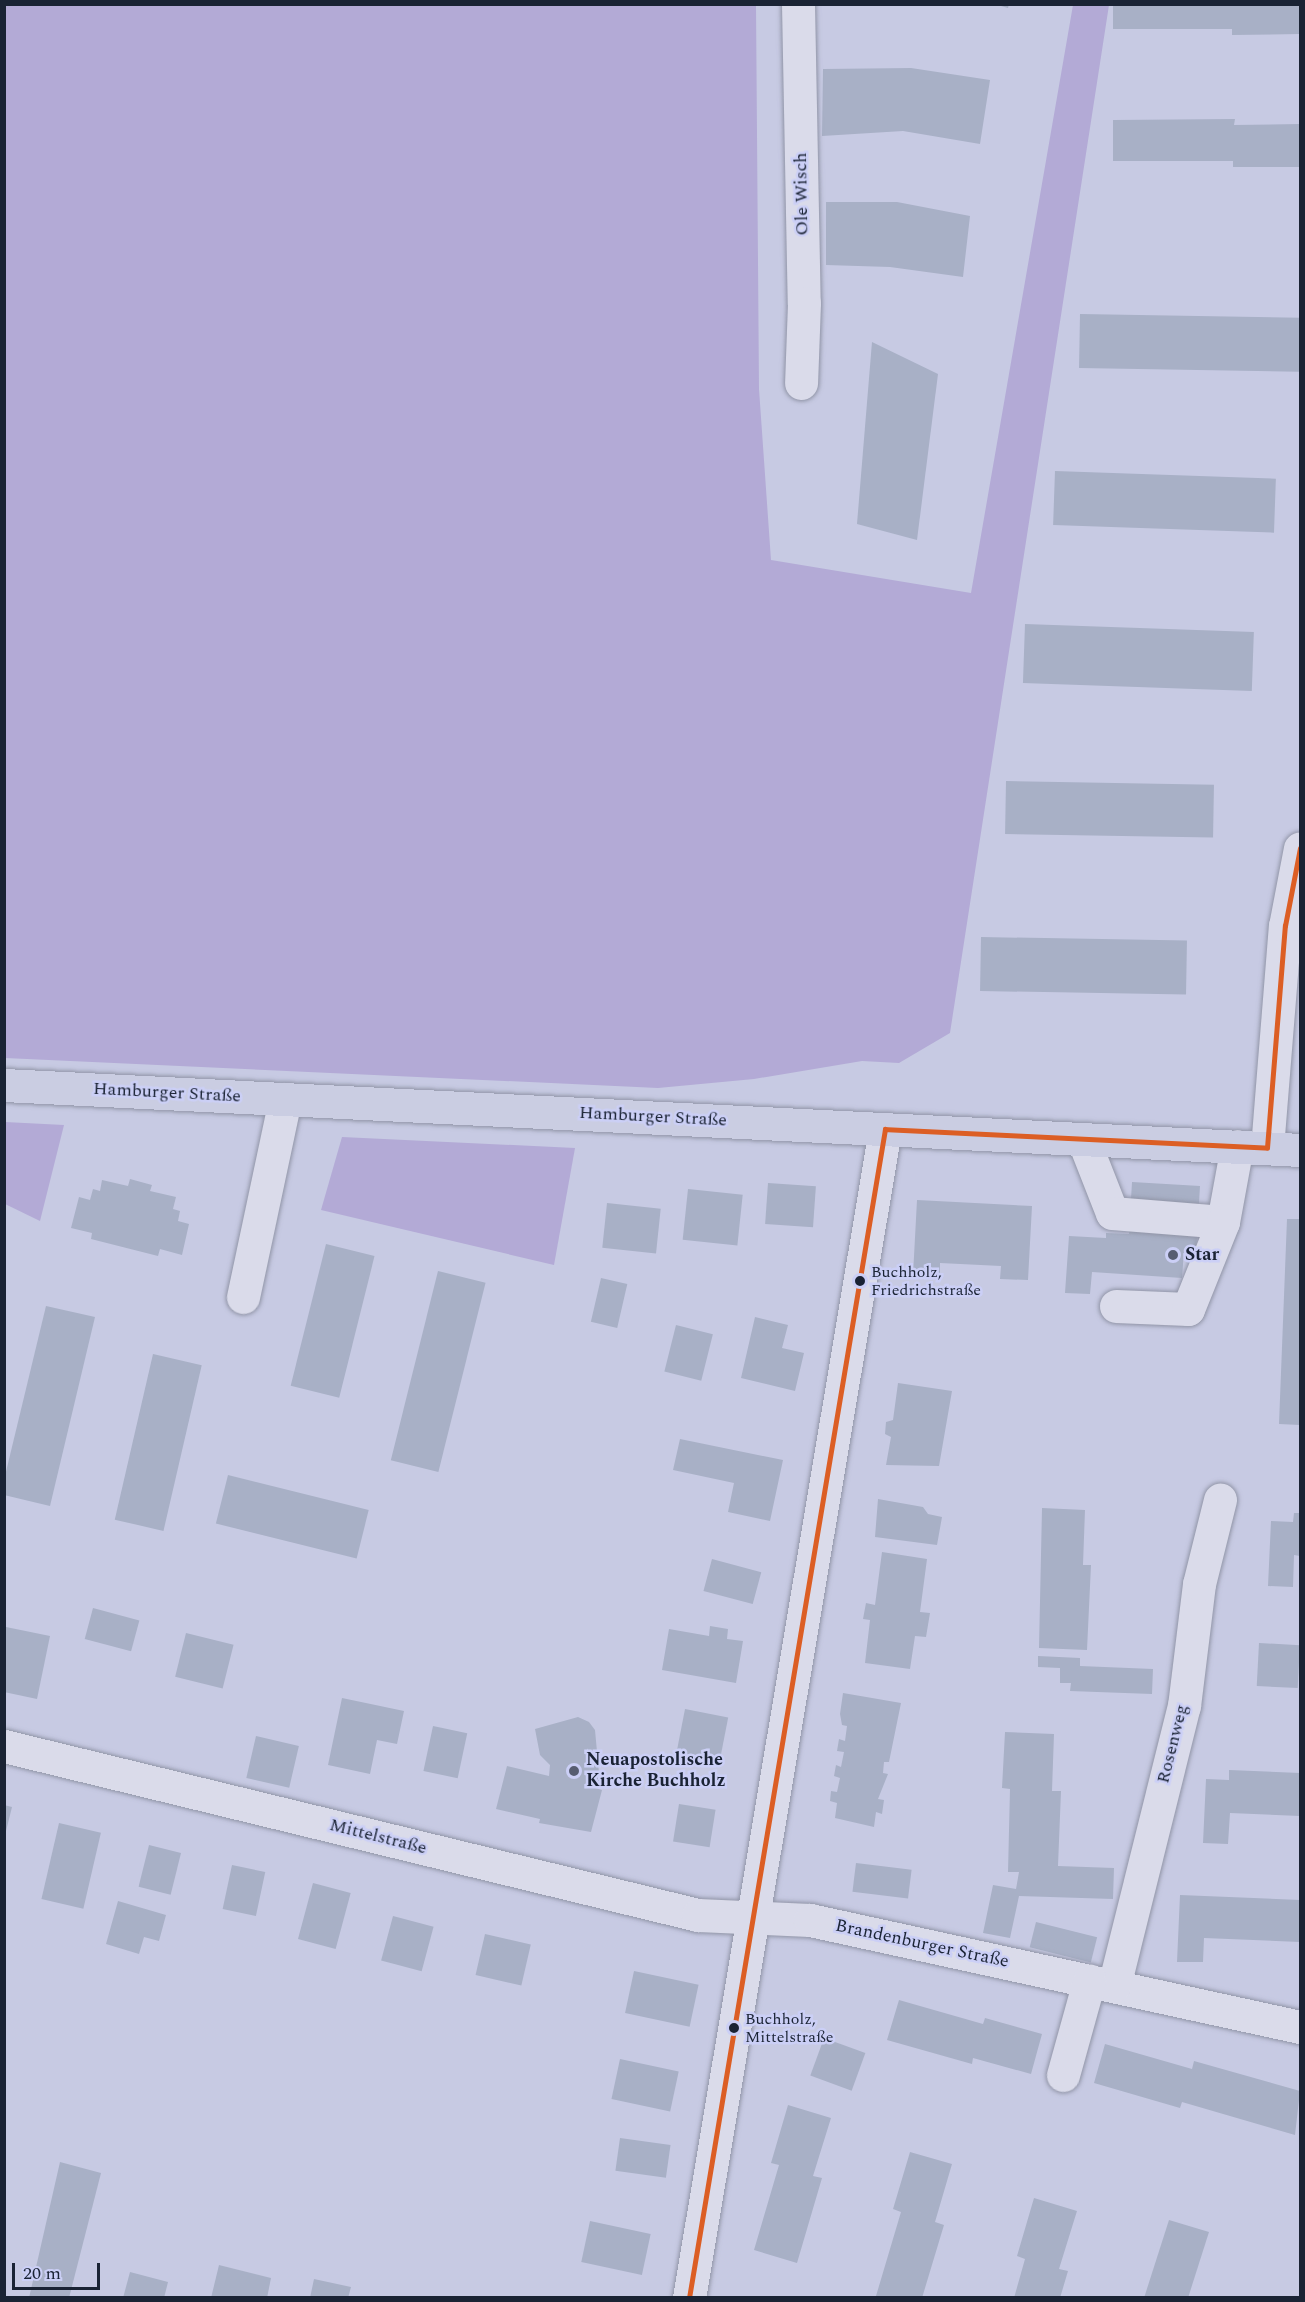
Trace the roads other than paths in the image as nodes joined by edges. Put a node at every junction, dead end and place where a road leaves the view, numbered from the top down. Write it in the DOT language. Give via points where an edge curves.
graph roads {
  1 [pos="798,4"];
  2 [pos="801,383"];
  3 [pos="1300,848"];
  4 [pos="4,1085"];
  5 [pos="285,1099"];
  6 [pos="885,1129"];
  7 [pos="1083,1139"];
  8 [pos="1252,1147"];
  9 [pos="1300,1150"];
  10 [pos="1223,1222"];
  11 [pos="243,1297"];
  12 [pos="1116,1306"];
  13 [pos="1220,1500"];
  14 [pos="4,1746"];
  15 [pos="753,1918"];
  16 [pos="1101,1983"];
  17 [pos="1300,2027"];
  18 [pos="1063,2075"];
  19 [pos="689,2298"];
  1 -- 2 [label="street, Ole Wisch" via="804,303"];
  3 -- 8 [label="street"];
  4 -- 5 [label="main road, Hamburger Straße"];
  5 -- 6 [label="main road, Hamburger Straße"];
  5 -- 11 [label="street"];
  6 -- 7 [label="main road, Hamburger Straße"];
  6 -- 15 [label="street"];
  7 -- 8 [label="main road, Hamburger Straße"];
  7 -- 10 [label="street" via="1112,1213"];
  8 -- 9 [label="main road, Hamburger Straße"];
  8 -- 10 [label="street"];
  10 -- 12 [label="street" via="1188,1309"];
  13 -- 16 [label="street, Rosenweg" via="1199,1584 1184,1706"];
  14 -- 15 [label="street, Mittelstraße" via="698,1915"];
  15 -- 16 [label="street, Brandenburger Straße" via="810,1920"];
  15 -- 19 [label="street"];
  16 -- 17 [label="street, Brandenburger Straße"];
  16 -- 18 [label="street"];
}
